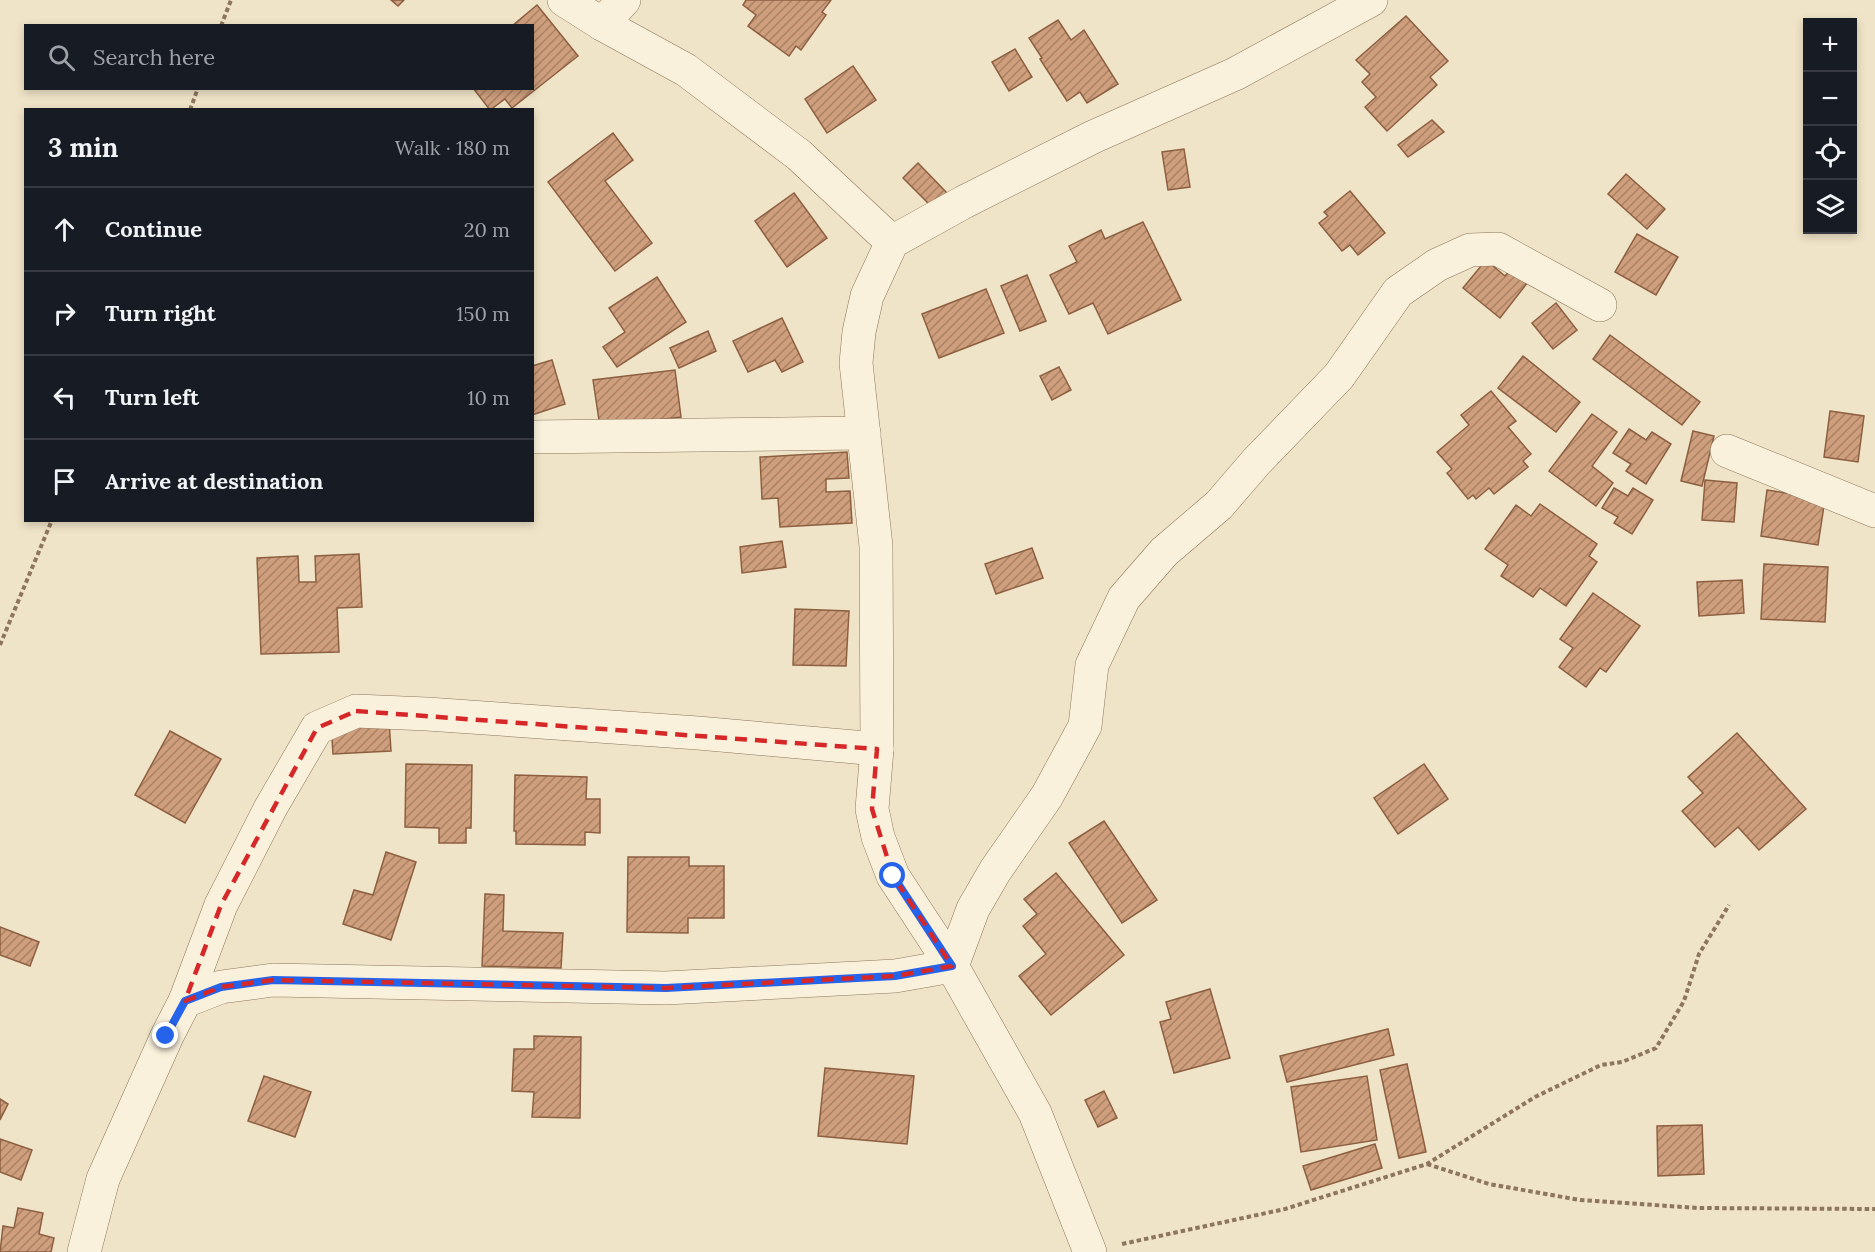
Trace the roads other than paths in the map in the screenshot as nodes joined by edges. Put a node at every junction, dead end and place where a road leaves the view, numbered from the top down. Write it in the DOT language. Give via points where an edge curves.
graph roads {
  1 [pos="564,0"];
  2 [pos="624,0"];
  3 [pos="1371,0"];
  4 [pos="602,24"];
  5 [pos="892,242"];
  6 [pos="1600,305"];
  7 [pos="864,433"];
  8 [pos="534,438"];
  9 [pos="1727,451"];
  10 [pos="1875,511"];
  11 [pos="877,749"];
  12 [pos="952,966"];
  13 [pos="185,1001"];
  14 [pos="84,1252"];
  15 [pos="1089,1252"];
  1 -- 4 [label="street"];
  2 -- 4 [label="street"];
  3 -- 5 [label="street" via="1235,74 1093,137"];
  4 -- 5 [label="street" via="686,70 799,156"];
  5 -- 7 [label="street" via="867,297 859,332 856,363"];
  6 -- 12 [label="street" via="1498,249 1470,250 1437,264 1398,292 1339,376 1219,505 1164,552 1124,598 1092,665 1085,726 1047,796 973,909"];
  7 -- 8 [label="street"];
  7 -- 11 [label="street" via="876,546"];
  9 -- 10 [label="street"];
  11 -- 12 [label="street" via="873,808 878,837 893,876"];
  11 -- 13 [label="street" via="356,711 317,728 311,738 221,905"];
  12 -- 13 [label="street" via="895,976 666,988 273,980 221,987"];
  12 -- 15 [label="street" via="1035,1113"];
  13 -- 14 [label="street" via="103,1179"];
}
